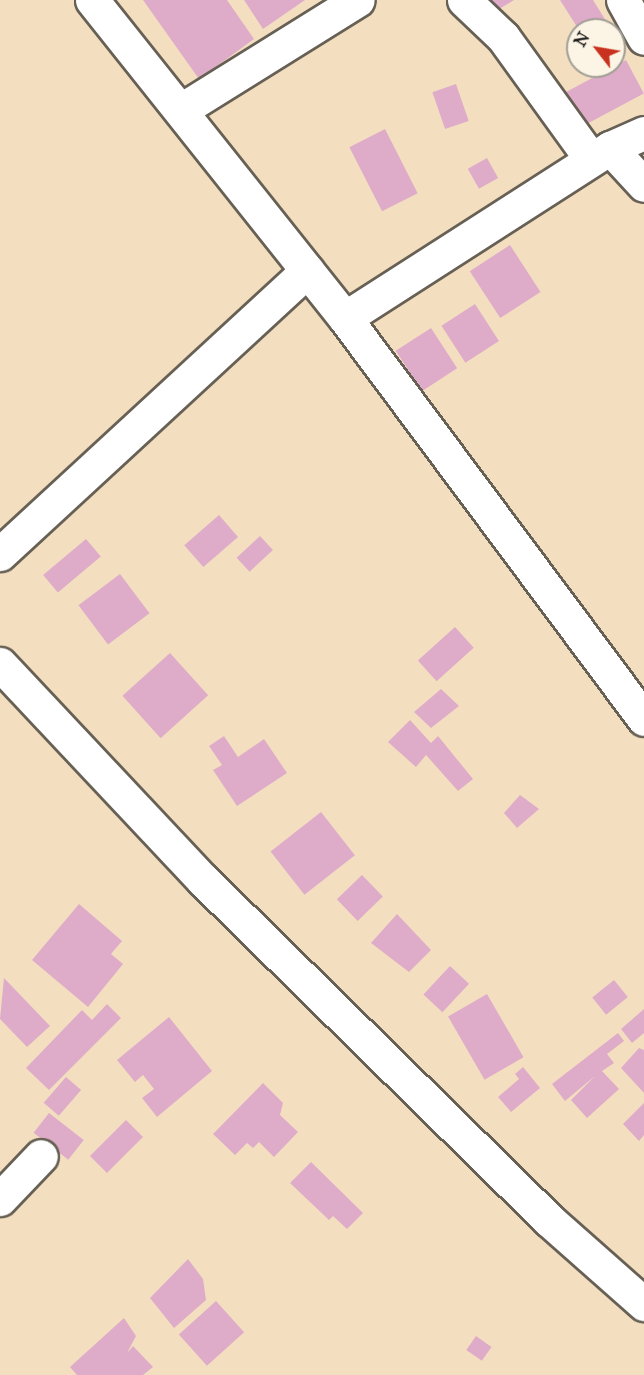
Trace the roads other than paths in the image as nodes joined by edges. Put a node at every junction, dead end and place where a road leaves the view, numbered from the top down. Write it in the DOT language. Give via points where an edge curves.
graph roads {
  1 [pos="92,0"];
  2 [pos="358,0"];
  3 [pos="464,0"];
  4 [pos="623,0"];
  5 [pos="644,38"];
  6 [pos="181,110"];
  7 [pos="644,133"];
  8 [pos="601,154"];
  9 [pos="644,185"];
  10 [pos="307,271"];
  11 [pos="345,318"];
  12 [pos="0,554"];
  13 [pos="0,664"];
  14 [pos="644,719"];
  15 [pos="41,1156"];
  16 [pos="0,1199"];
  17 [pos="644,1304"];
  1 -- 6 [label="street"];
  2 -- 6 [label="street"];
  3 -- 8 [label="street" via="503,37"];
  4 -- 5 [label="street"];
  6 -- 10 [label="street"];
  7 -- 8 [label="street"];
  8 -- 9 [label="street"];
  8 -- 11 [label="street"];
  10 -- 11 [label="street"];
  10 -- 12 [label="street"];
  11 -- 14 [label="street"];
  13 -- 17 [label="street" via="203,880 549,1220"];
  15 -- 16 [label="street"];
}
